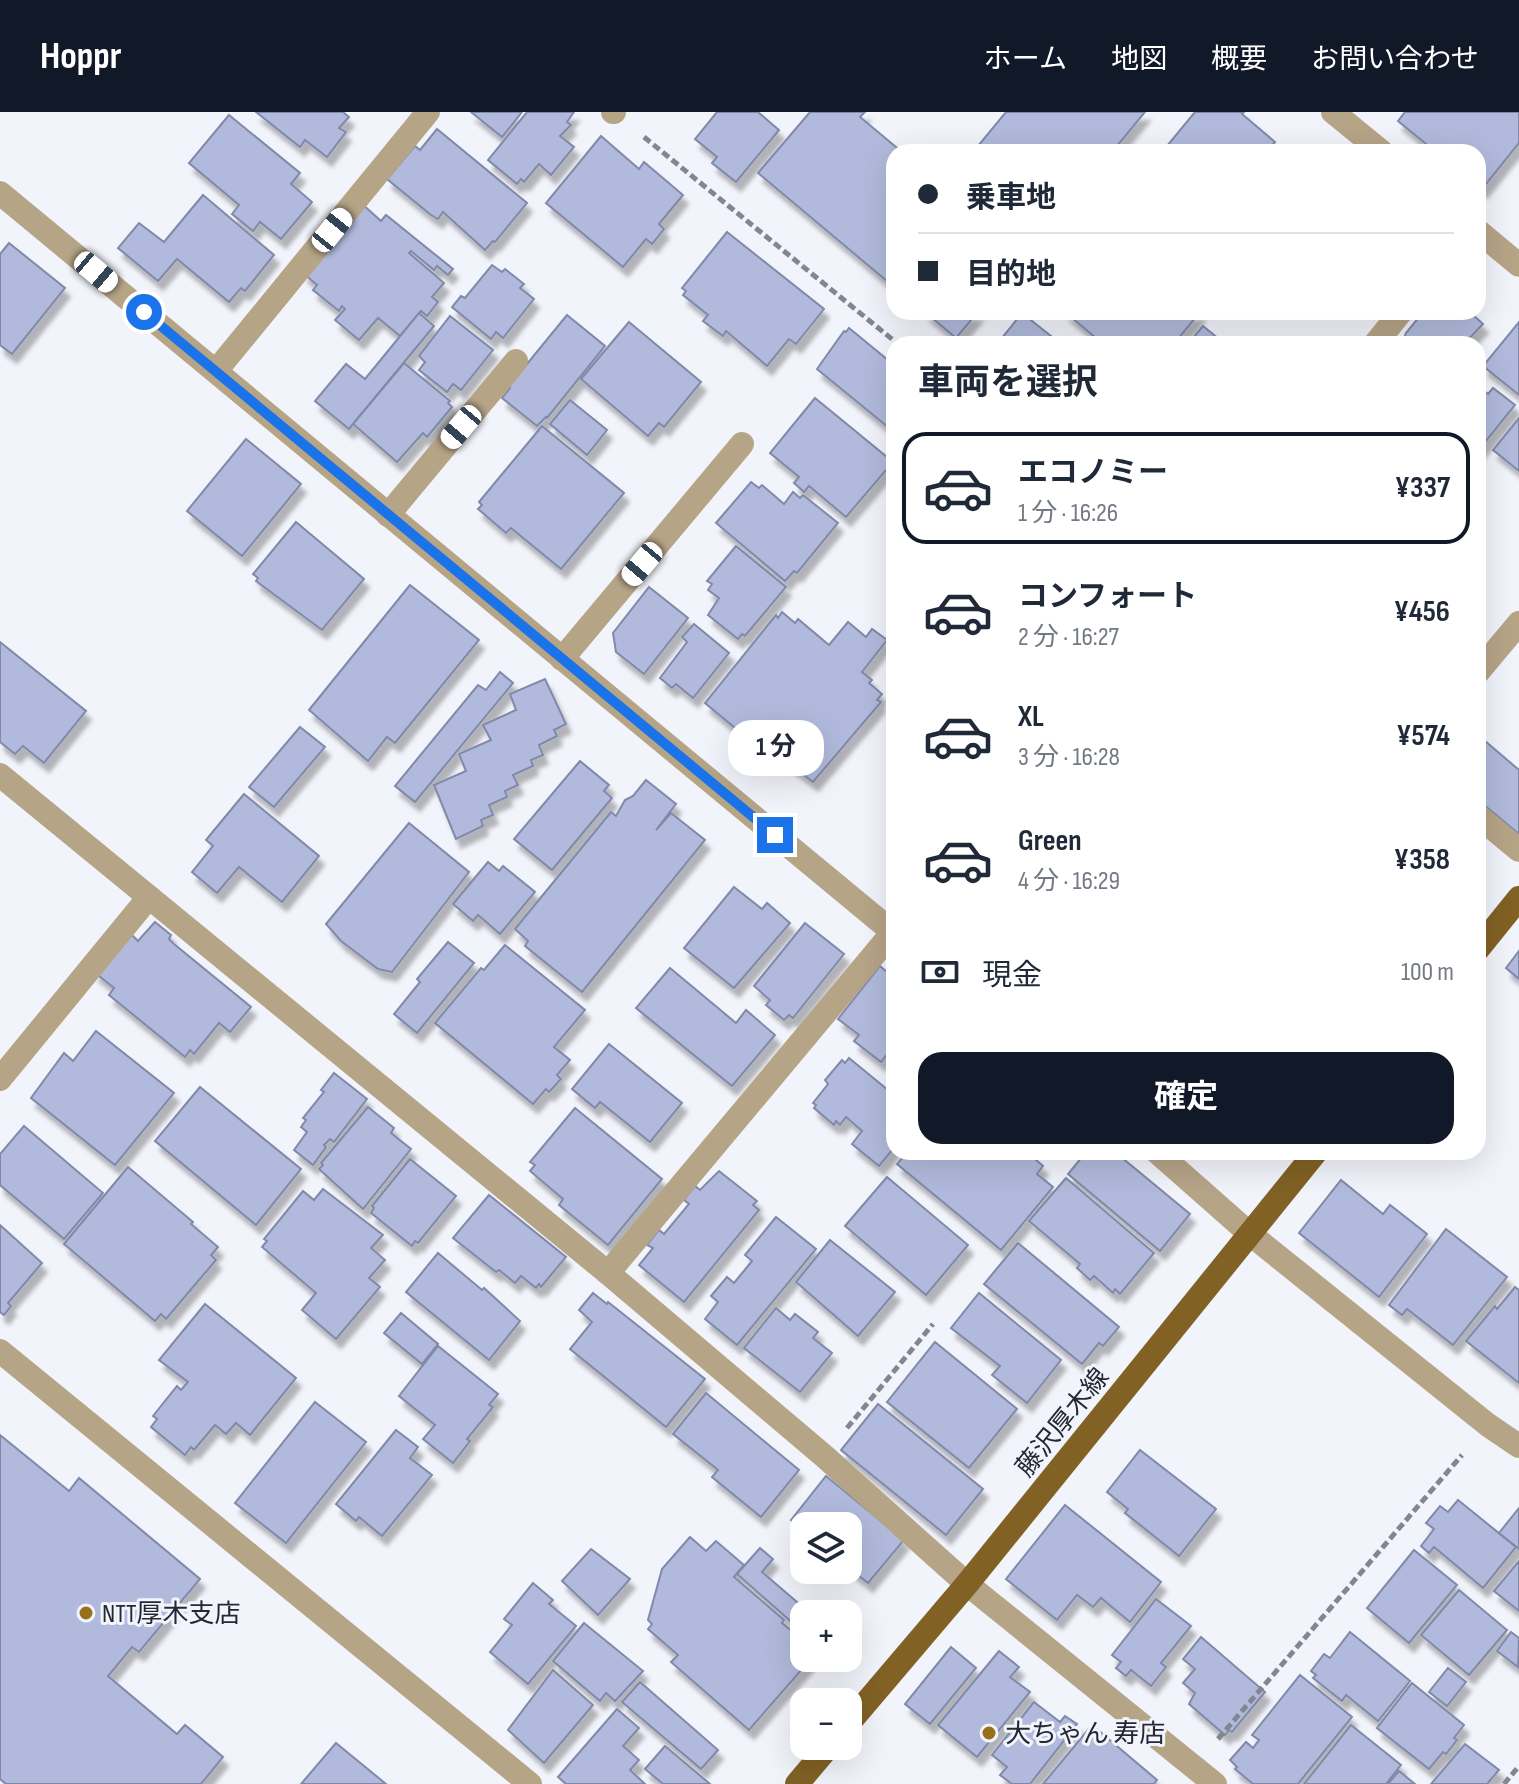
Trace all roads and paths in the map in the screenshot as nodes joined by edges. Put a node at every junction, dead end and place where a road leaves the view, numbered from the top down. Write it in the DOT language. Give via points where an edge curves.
graph roads {
  1 [pos="428,112"];
  2 [pos="614,112"];
  3 [pos="1333,112"];
  4 [pos="1372,144"];
  5 [pos="0,193"];
  6 [pos="1486,238"];
  7 [pos="1519,265"];
  8 [pos="1394,320"];
  9 [pos="888,336"];
  10 [pos="1382,336"];
  11 [pos="516,361"];
  12 [pos="216,371"];
  13 [pos="742,444"];
  14 [pos="388,515"];
  15 [pos="1519,623"];
  16 [pos="562,659"];
  17 [pos="1486,662"];
  18 [pos="0,775"];
  19 [pos="1486,823"];
  20 [pos="1519,850"];
  21 [pos="149,897"];
  22 [pos="1519,898"];
  23 [pos="886,926"];
  24 [pos="1486,939"];
  25 [pos="886,943"];
  26 [pos="0,1079"];
  27 [pos="1166,1160"];
  28 [pos="1310,1160"];
  29 [pos="1250,1234"];
  30 [pos="608,1273"];
  31 [pos="933,1324"];
  32 [pos="0,1351"];
  33 [pos="1488,1425"];
  34 [pos="1519,1446"];
  35 [pos="824,1456"];
  36 [pos="967,1584"];
  37 [pos="862,1708"];
  38 [pos="817,1760"];
  39 [pos="1519,1766"];
  40 [pos="1194,1767"];
  41 [pos="530,1784"];
  42 [pos="797,1784"];
  43 [pos="1215,1784"];
  44 [pos="1504,1784"];
  1 -- 12 [label="street"];
  2 -- 9 [label="path"];
  3 -- 4 [label="street"];
  5 -- 12 [label="street"];
  6 -- 7 [label="street"];
  8 -- 10 [label="street"];
  11 -- 14 [label="street"];
  12 -- 14 [label="street"];
  13 -- 16 [label="street"];
  14 -- 16 [label="street"];
  15 -- 17 [label="street"];
  16 -- 23 [label="street"];
  18 -- 21 [label="street"];
  19 -- 20 [label="street"];
  21 -- 26 [label="street"];
  21 -- 30 [label="street"];
  22 -- 24 [label="main road"];
  25 -- 30 [label="street"];
  27 -- 29 [label="street"];
  28 -- 29 [label="main road, 藤沢厚木線"];
  29 -- 33 [label="street"];
  29 -- 36 [label="main road, 藤沢厚木線"];
  30 -- 35 [label="street"];
  31 -- 35 [label="path"];
  32 -- 41 [label="street"];
  33 -- 34 [label="street"];
  33 -- 40 [label="path"];
  35 -- 36 [label="street"];
  36 -- 37 [label="main road, 藤沢厚木線"];
  36 -- 40 [label="street"];
  38 -- 42 [label="main road"];
  39 -- 44 [label="path"];
  40 -- 43 [label="street"];
}
